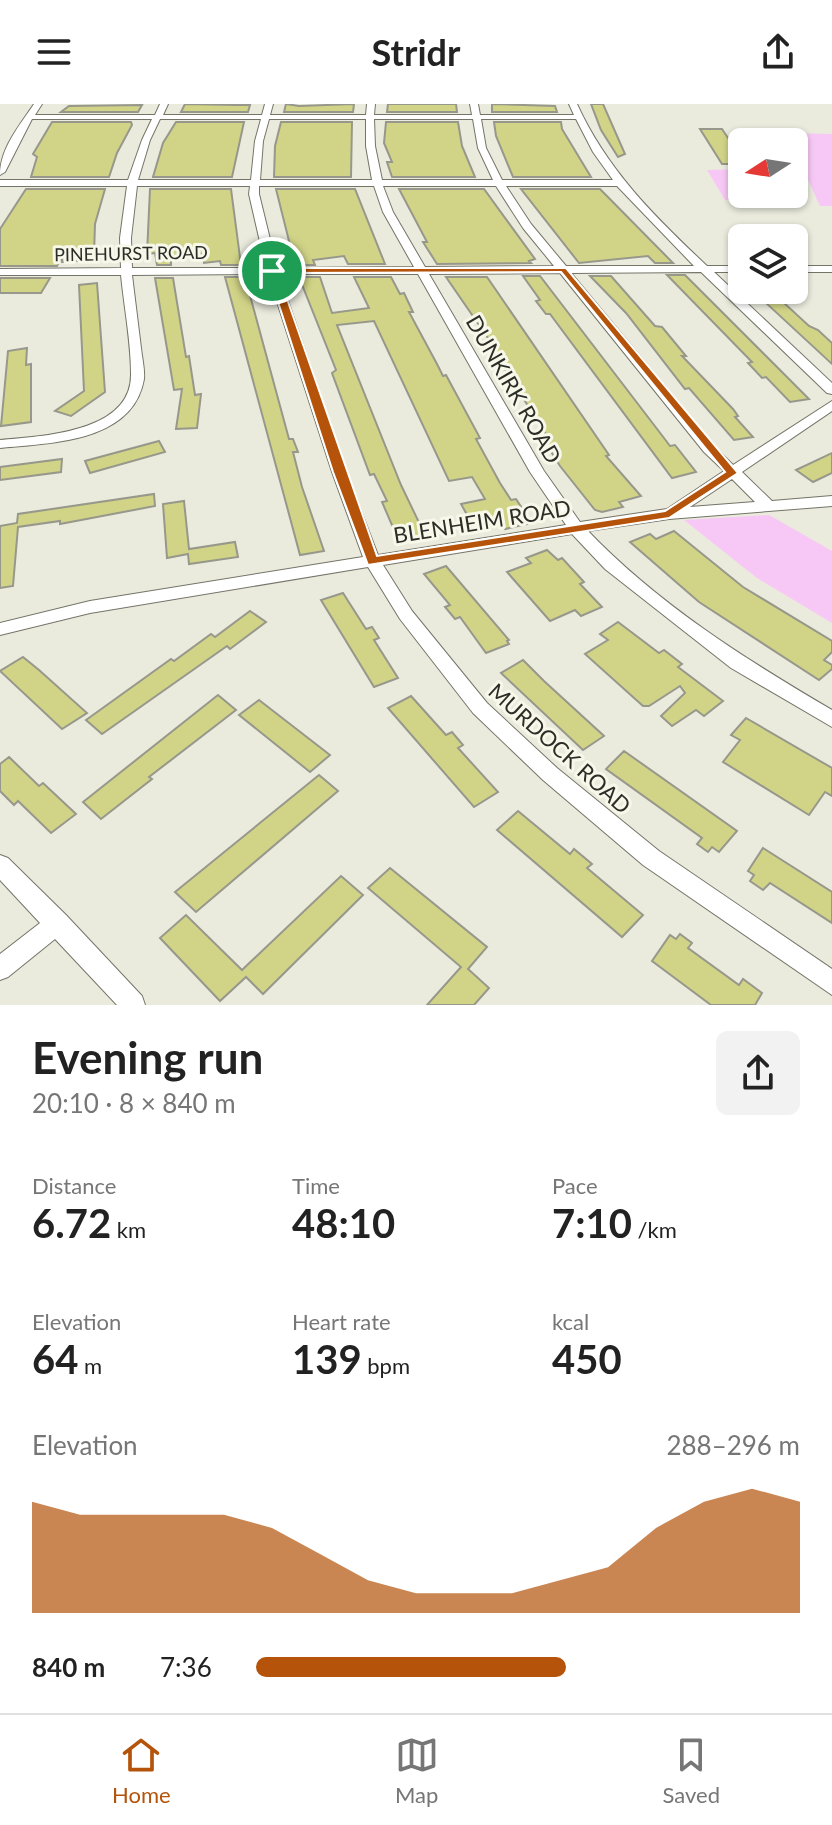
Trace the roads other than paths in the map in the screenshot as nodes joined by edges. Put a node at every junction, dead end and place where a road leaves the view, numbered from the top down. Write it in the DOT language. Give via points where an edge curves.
graph roads {
  1 [pos="28,104"];
  2 [pos="38,104"];
  3 [pos="164,104"];
  4 [pos="474,104"];
  5 [pos="573,104"];
  6 [pos="267,111"];
  7 [pos="371,111"];
  8 [pos="29,117"];
  9 [pos="476,117"];
  10 [pos="578,117"];
  11 [pos="156,118"];
  12 [pos="0,172"];
  13 [pos="130,182"];
  14 [pos="0,183"];
  15 [pos="254,183"];
  16 [pos="376,183"];
  17 [pos="499,183"];
  18 [pos="617,183"];
  19 [pos="419,269"];
  20 [pos="705,269"];
  21 [pos="728,269"];
  22 [pos="808,269"];
  23 [pos="832,269"];
  24 [pos="563,270"];
  25 [pos="272,271"];
  26 [pos="0,272"];
  27 [pos="127,272"];
  28 [pos="832,390"];
  29 [pos="832,405"];
  30 [pos="0,444"];
  31 [pos="732,473"];
  32 [pos="832,501"];
  33 [pos="767,505"];
  34 [pos="669,514"];
  35 [pos="576,528"];
  36 [pos="373,562"];
  37 [pos="0,629"];
  38 [pos="832,719"];
  39 [pos="0,865"];
  40 [pos="58,923"];
  41 [pos="0,969"];
  42 [pos="832,983"];
  43 [pos="133,1005"];
  1 -- 2 [label="street"];
  2 -- 8 [label="street"];
  3 -- 11 [label="street"];
  4 -- 9 [label="street"];
  5 -- 10 [label="street"];
  6 -- 7 [label="street"];
  6 -- 11 [label="street"];
  6 -- 15 [label="street, MURDOCK ROAD"];
  7 -- 9 [label="street"];
  7 -- 16 [label="street, DUNKIRK ROAD" via="368,132"];
  8 -- 11 [label="street"];
  8 -- 12 [label="street"];
  9 -- 10 [label="street"];
  9 -- 17 [label="street" via="482,148"];
  10 -- 18 [label="street"];
  11 -- 13 [label="street"];
  13 -- 14 [label="street"];
  13 -- 15 [label="street"];
  13 -- 27 [label="street" via="124,223"];
  15 -- 16 [label="street"];
  15 -- 25 [label="street, MURDOCK ROAD"];
  16 -- 17 [label="street"];
  16 -- 19 [label="street, DUNKIRK ROAD"];
  17 -- 18 [label="street"];
  17 -- 24 [label="street"];
  18 -- 20 [label="street"];
  19 -- 24 [label="street, PINEHURST ROAD"];
  19 -- 25 [label="street, PINEHURST ROAD"];
  19 -- 35 [label="street, DUNKIRK ROAD" via="537,472"];
  20 -- 21 [label="street, PINEHURST ROAD"];
  20 -- 24 [label="street, PINEHURST ROAD"];
  20 -- 28 [label="street"];
  22 -- 23 [label="street"];
  24 -- 31 [label="street"];
  25 -- 27 [label="street, PINEHURST ROAD"];
  25 -- 36 [label="street, MURDOCK ROAD"];
  26 -- 27 [label="street, PINEHURST ROAD"];
  27 -- 30 [label="street" via="138,377 132,401 116,418 90,430"];
  29 -- 31 [label="street"];
  31 -- 33 [label="street"];
  31 -- 34 [label="street"];
  32 -- 33 [label="street, BLENHEIM ROAD"];
  33 -- 34 [label="street, BLENHEIM ROAD"];
  34 -- 35 [label="street, BLENHEIM ROAD"];
  35 -- 36 [label="street, BLENHEIM ROAD"];
  35 -- 38 [label="street, DUNKIRK ROAD" via="611,565 700,637"];
  36 -- 37 [label="street, BLENHEIM ROAD" via="90,607"];
  36 -- 42 [label="street, MURDOCK ROAD" via="406,615 480,708 550,774 651,858"];
  39 -- 40 [label="street"];
  40 -- 41 [label="street"];
  40 -- 43 [label="street"];
}
